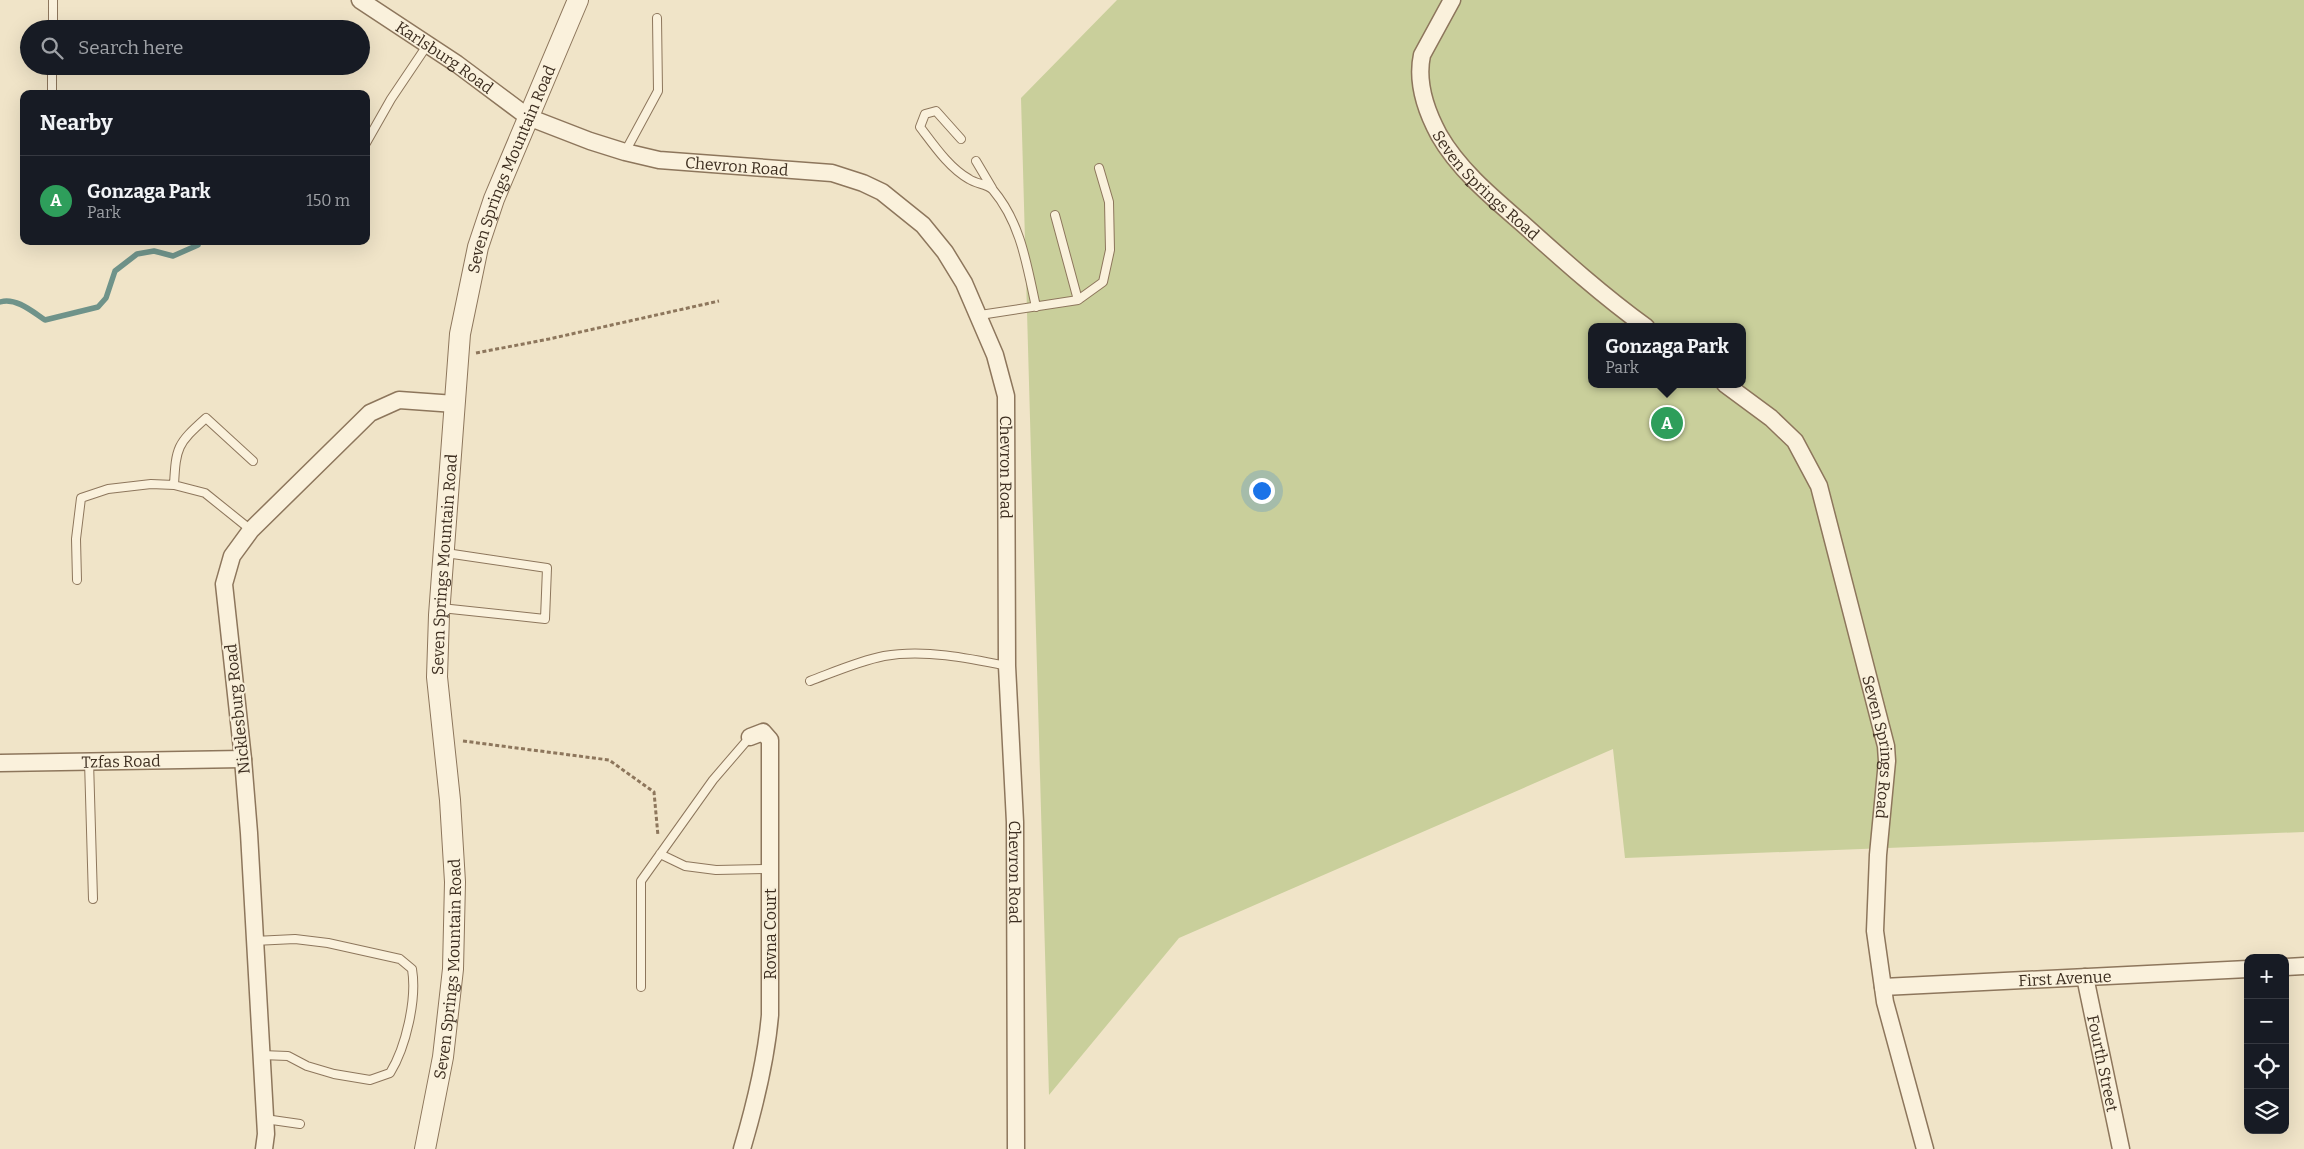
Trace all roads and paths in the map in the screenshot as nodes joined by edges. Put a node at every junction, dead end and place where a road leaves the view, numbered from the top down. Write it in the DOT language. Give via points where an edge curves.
graph roads {
  1 [pos="53,0"];
  2 [pos="360,0"];
  3 [pos="578,0"];
  4 [pos="1452,0"];
  5 [pos="657,18"];
  6 [pos="53,20"];
  7 [pos="428,44"];
  8 [pos="52,75"];
  9 [pos="52,90"];
  10 [pos="528,117"];
  11 [pos="370,136"];
  12 [pos="961,139"];
  13 [pos="625,152"];
  14 [pos="976,161"];
  15 [pos="1099,168"];
  16 [pos="992,188"];
  17 [pos="1055,215"];
  18 [pos="1078,300"];
  19 [pos="719,301"];
  20 [pos="1036,307"];
  21 [pos="980,315"];
  22 [pos="1641,323"];
  23 [pos="458,357"];
  24 [pos="1730,388"];
  25 [pos="455,404"];
  26 [pos="253,461"];
  27 [pos="174,485"];
  28 [pos="251,530"];
  29 [pos="443,552"];
  30 [pos="77,580"];
  31 [pos="439,608"];
  32 [pos="1007,666"];
  33 [pos="810,681"];
  34 [pos="443,735"];
  35 [pos="750,737"];
  36 [pos="243,759"];
  37 [pos="90,761"];
  38 [pos="0,763"];
  39 [pos="660,854"];
  40 [pos="770,869"];
  41 [pos="93,899"];
  42 [pos="254,941"];
  43 [pos="2304,966"];
  44 [pos="2289,967"];
  45 [pos="2244,969"];
  46 [pos="2085,977"];
  47 [pos="642,987"];
  48 [pos="1883,987"];
  49 [pos="261,1055"];
  50 [pos="265,1119"];
  51 [pos="300,1124"];
  52 [pos="264,1149"];
  53 [pos="425,1149"];
  54 [pos="742,1149"];
  55 [pos="1016,1149"];
  56 [pos="1925,1149"];
  57 [pos="2121,1149"];
  1 -- 6 [label="lane"];
  2 -- 7 [label="street, Karlsburg Road"];
  3 -- 10 [label="street, Seven Springs Mountain Road"];
  4 -- 22 [label="street, Seven Springs Road" via="1420,64 1423,98 1440,136 1488,194 1598,292"];
  5 -- 13 [label="lane" via="658,91"];
  7 -- 10 [label="street, Karlsburg Road"];
  7 -- 11 [label="lane"];
  8 -- 9 [label="lane"];
  10 -- 13 [label="street, Chevron Road"];
  10 -- 23 [label="street, Seven Springs Mountain Road" via="478,247"];
  12 -- 16 [label="lane" via="936,111 925,114 920,127 937,148 970,180"];
  13 -- 21 [label="street, Chevron Road" via="659,160 832,173 863,183 882,192 923,225 945,252"];
  14 -- 16 [label="lane"];
  15 -- 18 [label="lane" via="1109,202 1110,250 1103,282"];
  16 -- 20 [label="lane" via="1020,233"];
  17 -- 18 [label="lane"];
  18 -- 20 [label="lane"];
  19 -- 23 [label="path"];
  20 -- 21 [label="lane"];
  21 -- 32 [label="street, Chevron Road" via="996,355 1006,396"];
  23 -- 25 [label="street, Seven Springs Mountain Road"];
  24 -- 48 [label="street, Seven Springs Road" via="1771,418 1795,441 1819,486 1886,746 1876,931"];
  25 -- 28 [label="street, Nicklesburg Road" via="399,400 370,413"];
  25 -- 29 [label="street, Seven Springs Mountain Road"];
  26 -- 27 [label="lane" via="206,418 188,434 176,453"];
  27 -- 28 [label="lane" via="205,493"];
  27 -- 30 [label="lane" via="108,489 81,498 76,539"];
  28 -- 36 [label="street, Nicklesburg Road" via="232,556 224,584"];
  29 -- 31 [label="street, Seven Springs Mountain Road"];
  29 -- 31 [label="lane" via="547,568 546,619"];
  31 -- 34 [label="street, Seven Springs Mountain Road" via="437,677"];
  32 -- 33 [label="lane" via="954,656 885,656"];
  32 -- 55 [label="street, Chevron Road" via="1015,822"];
  34 -- 39 [label="path" via="471,743 610,760 654,792"];
  34 -- 53 [label="street, Seven Springs Mountain Road" via="456,882 453,969 443,1057"];
  35 -- 39 [label="lane" via="713,780"];
  35 -- 40 [label="street, Rovna Court" via="763,732 770,740"];
  36 -- 37 [label="street, Tzfas Road"];
  36 -- 42 [label="street, Nicklesburg Road"];
  37 -- 38 [label="street, Tzfas Road"];
  37 -- 41 [label="lane"];
  39 -- 40 [label="lane" via="685,866 716,870"];
  39 -- 47 [label="lane" via="641,881"];
  40 -- 54 [label="street, Rovna Court" via="767,1051"];
  42 -- 49 [label="street, Nicklesburg Road"];
  42 -- 49 [label="lane" via="295,939 328,943 400,959 412,969 414,986 400,1057 390,1073 370,1080 334,1074 288,1056"];
  43 -- 44 [label="street"];
  45 -- 46 [label="street, First Avenue"];
  46 -- 48 [label="street, First Avenue"];
  46 -- 57 [label="street, Fourth Street"];
  48 -- 56 [label="street, Seven Springs Road"];
  49 -- 50 [label="street, Nicklesburg Road"];
  50 -- 51 [label="lane"];
  50 -- 52 [label="street, Nicklesburg Road"];
}
